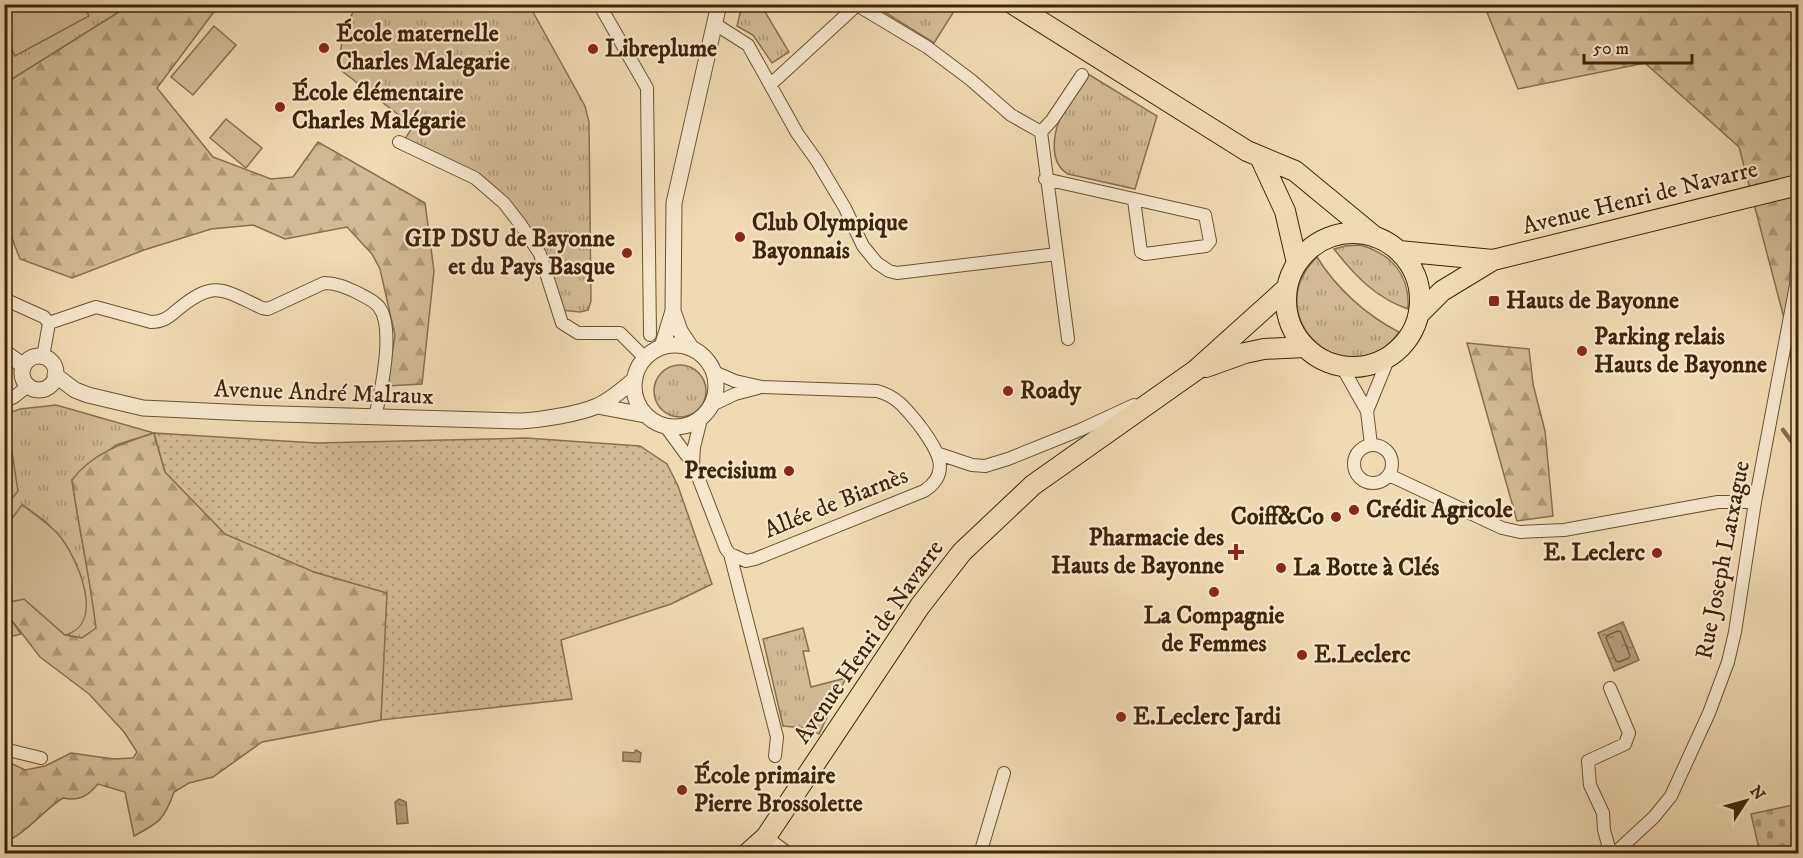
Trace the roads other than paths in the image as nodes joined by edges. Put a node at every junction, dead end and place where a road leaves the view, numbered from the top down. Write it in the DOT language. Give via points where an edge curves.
graph roads {
  1 [pos="599,4"];
  2 [pos="719,4"];
  3 [pos="1013,4"];
  4 [pos="858,5"];
  5 [pos="715,24"];
  6 [pos="1082,75"];
  7 [pos="771,84"];
  8 [pos="1041,132"];
  9 [pos="399,142"];
  10 [pos="1260,157"];
  11 [pos="1045,179"];
  12 [pos="1798,185"];
  13 [pos="1134,200"];
  14 [pos="1375,237"];
  15 [pos="1798,243"];
  16 [pos="1399,251"];
  17 [pos="1057,254"];
  18 [pos="1493,260"];
  19 [pos="1297,263"];
  20 [pos="1287,288"];
  21 [pos="4,299"];
  22 [pos="673,311"];
  23 [pos="1419,314"];
  24 [pos="49,323"];
  25 [pos="650,335"];
  26 [pos="1068,339"];
  27 [pos="662,347"];
  28 [pos="1305,347"];
  29 [pos="692,349"];
  30 [pos="4,352"];
  31 [pos="43,357"];
  32 [pos="1389,357"];
  33 [pos="645,358"];
  34 [pos="24,366"];
  35 [pos="1342,367"];
  36 [pos="1196,370"];
  37 [pos="714,372"];
  38 [pos="635,379"];
  39 [pos="52,381"];
  40 [pos="28,386"];
  41 [pos="762,387"];
  42 [pos="1167,390"];
  43 [pos="4,402"];
  44 [pos="712,405"];
  45 [pos="597,406"];
  46 [pos="1367,411"];
  47 [pos="645,415"];
  48 [pos="375,417"];
  49 [pos="701,419"];
  50 [pos="666,427"];
  51 [pos="1371,445"];
  52 [pos="939,454"];
  53 [pos="693,464"];
  54 [pos="1389,475"];
  55 [pos="1755,502"];
  56 [pos="730,555"];
  57 [pos="1610,688"];
  58 [pos="4,748"];
  59 [pos="775,756"];
  60 [pos="41,758"];
  61 [pos="1005,773"];
  62 [pos="766,837"];
  63 [pos="747,854"];
  64 [pos="789,854"];
  65 [pos="980,854"];
  66 [pos="1614,854"];
  1 -- 25 [label="street" via="647,88"];
  2 -- 5 [label="street"];
  3 -- 10 [label="main road"];
  4 -- 7 [label="street"];
  4 -- 8 [label="street" via="927,47 1011,114"];
  5 -- 7 [label="street" via="748,45"];
  5 -- 22 [label="street" via="672,211"];
  6 -- 8 [label="street"];
  7 -- 17 [label="street" via="845,208 863,246 889,272"];
  8 -- 11 [label="street"];
  9 -- 33 [label="street" via="475,178 504,203 540,254 562,323 578,333 620,333"];
  10 -- 14 [label="main road" via="1295,171"];
  10 -- 19 [label="main road" via="1285,211"];
  11 -- 13 [label="street"];
  11 -- 17 [label="street"];
  12 -- 18 [label="main road, Avenue Henri de Navarre"];
  13 -- 13 [label="street" via="1205,215 1210,241 1206,246 1145,254"];
  14 -- 16 [label="main road"];
  14 -- 19 [label="main road" via="1338,235 1307,250"];
  15 -- 55 [label="street, Rue Joseph Latxague" via="1796,285"];
  16 -- 18 [label="main road, Avenue Henri de Navarre"];
  16 -- 23 [label="main road" via="1416,280"];
  17 -- 26 [label="street"];
  18 -- 23 [label="main road, Avenue Henri de Navarre" via="1442,291"];
  19 -- 20 [label="main road"];
  20 -- 28 [label="main road" via="1286,309 1292,330"];
  20 -- 36 [label="main road, Avenue Henri de Navarre"];
  21 -- 24 [label="street"];
  22 -- 27 [label="street"];
  22 -- 29 [label="street"];
  23 -- 32 [label="main road" via="1413,332"];
  24 -- 31 [label="street"];
  24 -- 48 [label="street" via="96,306 158,322 193,296 217,289 268,309 324,283 333,283 378,305 386,318 384,366"];
  27 -- 29 [label="street"];
  27 -- 33 [label="street"];
  28 -- 35 [label="main road"];
  28 -- 36 [label="main road, Avenue Henri de Navarre" via="1257,351"];
  29 -- 37 [label="street" via="704,357"];
  30 -- 34 [label="street"];
  31 -- 34 [label="street" via="31,359"];
  31 -- 39 [label="street" via="51,362"];
  32 -- 35 [label="main road" via="1358,368"];
  32 -- 46 [label="street"];
  33 -- 38 [label="street"];
  34 -- 40 [label="street" via="22,377"];
  35 -- 46 [label="street"];
  36 -- 42 [label="main road, Avenue Henri de Navarre"];
  37 -- 41 [label="street"];
  37 -- 44 [label="street" via="716,395"];
  38 -- 45 [label="street, Avenue André Malraux"];
  38 -- 47 [label="street" via="634,391"];
  39 -- 40 [label="street" via="42,390"];
  39 -- 48 [label="street, Avenue André Malraux" via="88,395 143,408"];
  40 -- 43 [label="street"];
  41 -- 44 [label="street"];
  41 -- 52 [label="street" via="890,394 904,405"];
  42 -- 52 [label="street" via="1080,430 986,466"];
  42 -- 62 [label="main road, Avenue Henri de Navarre" via="1033,485 962,552 920,606"];
  44 -- 49 [label="street"];
  45 -- 47 [label="street, Avenue André Malraux"];
  45 -- 48 [label="street, Avenue André Malraux" via="526,421"];
  46 -- 51 [label="street"];
  47 -- 50 [label="street"];
  49 -- 50 [label="street" via="684,426"];
  49 -- 53 [label="street"];
  50 -- 53 [label="street"];
  51 -- 54 [label="street" via="1383,447 1391,457"];
  51 -- 54 [label="street" via="1358,452 1356,472 1364,481 1375,483"];
  52 -- 56 [label="street, Allée de Biarnès" via="939,473 924,491 755,559 746,561"];
  53 -- 56 [label="street"];
  54 -- 55 [label="street" via="1502,528 1520,532 1564,530 1718,501"];
  55 -- 66 [label="street, Rue Joseph Latxague" via="1735,632 1709,713 1671,796"];
  56 -- 59 [label="street" via="777,737"];
  57 -- 66 [label="street" via="1629,733 1625,744 1587,761 1590,785 1603,813 1604,830"];
  58 -- 60 [label="street"];
  61 -- 65 [label="street"];
  62 -- 63 [label="main road, Avenue Henri de Navarre"];
  62 -- 64 [label="street"];
}
